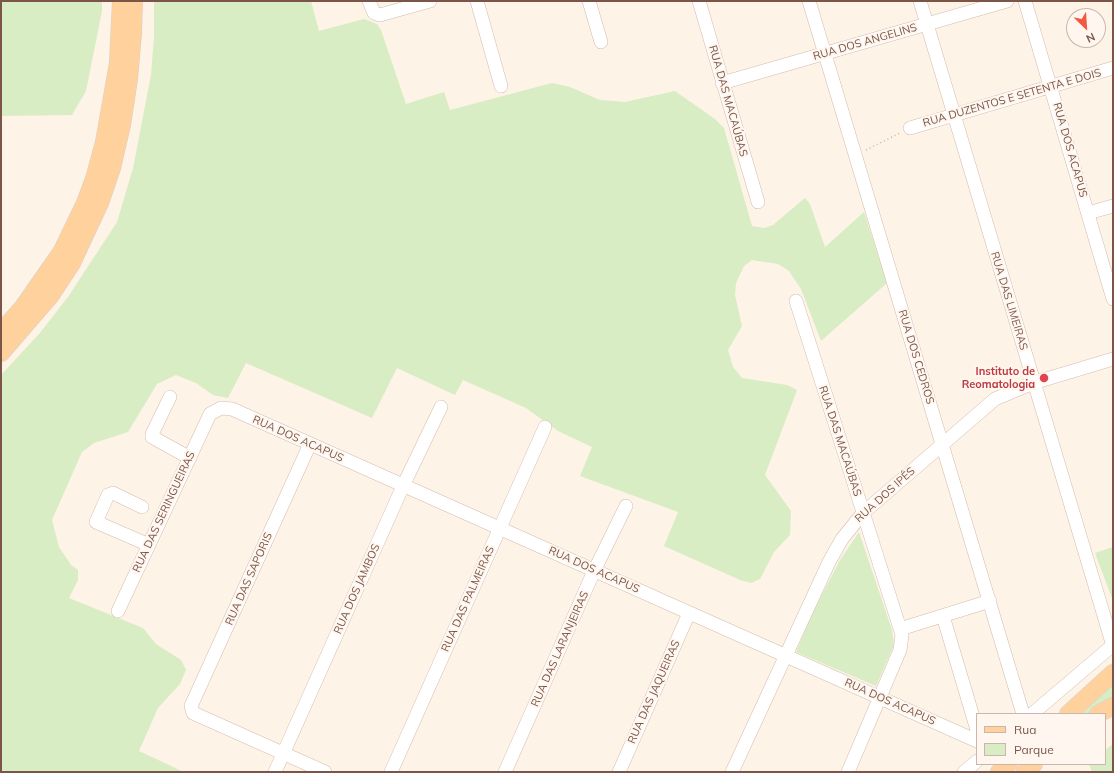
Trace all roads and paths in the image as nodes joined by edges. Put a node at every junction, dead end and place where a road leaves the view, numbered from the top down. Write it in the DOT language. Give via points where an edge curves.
graph roads {
  1 [pos="120,1"];
  2 [pos="134,1"];
  3 [pos="430,1"];
  4 [pos="477,1"];
  5 [pos="589,1"];
  6 [pos="699,1"];
  7 [pos="809,1"];
  8 [pos="920,1"];
  9 [pos="1007,1"];
  10 [pos="1025,1"];
  11 [pos="370,6"];
  12 [pos="927,24"];
  13 [pos="601,42"];
  14 [pos="825,54"];
  15 [pos="1113,68"];
  16 [pos="722,83"];
  17 [pos="501,86"];
  18 [pos="1051,86"];
  19 [pos="954,114"];
  20 [pos="910,128"];
  21 [pos="856,156"];
  22 [pos="758,202"];
  23 [pos="1113,206"];
  24 [pos="1088,213"];
  25 [pos="1113,299"];
  26 [pos="796,301"];
  27 [pos="1,332"];
  28 [pos="1,353"];
  29 [pos="1113,359"];
  30 [pos="1034,383"];
  31 [pos="170,397"];
  32 [pos="441,408"];
  33 [pos="210,414"];
  34 [pos="545,427"];
  35 [pos="310,444"];
  36 [pos="942,444"];
  37 [pos="190,458"];
  38 [pos="403,486"];
  39 [pos="626,506"];
  40 [pos="142,507"];
  41 [pos="863,513"];
  42 [pos="499,528"];
  43 [pos="149,545"];
  44 [pos="594,571"];
  45 [pos="990,601"];
  46 [pos="118,611"];
  47 [pos="689,613"];
  48 [pos="943,616"];
  49 [pos="900,629"];
  50 [pos="1113,646"];
  51 [pos="785,656"];
  52 [pos="1113,673"];
  53 [pos="879,697"];
  54 [pos="1113,706"];
  55 [pos="1024,713"];
  56 [pos="1033,713"];
  57 [pos="1069,713"];
  58 [pos="1100,713"];
  59 [pos="976,727"];
  60 [pos="976,741"];
  61 [pos="284,754"];
  62 [pos="976,762"];
  63 [pos="1008,765"];
  64 [pos="1033,765"];
  65 [pos="276,772"];
  66 [pos="325,772"];
  67 [pos="391,772"];
  68 [pos="505,772"];
  69 [pos="619,772"];
  70 [pos="732,772"];
  71 [pos="848,772"];
  72 [pos="964,772"];
  73 [pos="1000,772"];
  74 [pos="1025,772"];
  1 -- 27 [label="main road" via="117,70 104,142 94,179 62,251"];
  2 -- 28 [label="main road" via="129,79 122,125 112,168 100,203 75,257 60,282"];
  3 -- 11 [label="street" via="384,15 377,15"];
  4 -- 17 [label="street"];
  5 -- 13 [label="street"];
  6 -- 16 [label="street, RUA DAS MACAÚBAS"];
  7 -- 14 [label="street, RUA DOS CEDROS"];
  8 -- 12 [label="street, RUA DAS LIMEIRAS"];
  9 -- 12 [label="street, RUA DOS ANGELINS"];
  10 -- 18 [label="street, RUA DOS ACAPUS"];
  12 -- 14 [label="street, RUA DOS ANGELINS"];
  12 -- 19 [label="street, RUA DAS LIMEIRAS"];
  14 -- 16 [label="street, RUA DOS ANGELINS"];
  14 -- 21 [label="street, RUA DOS CEDROS"];
  15 -- 18 [label="street, RUA DUZENTOS E SETENTA E DOIS"];
  16 -- 22 [label="street, RUA DAS MACAÚBAS"];
  18 -- 19 [label="street, RUA DUZENTOS E SETENTA E DOIS"];
  18 -- 24 [label="street, RUA DOS ACAPUS"];
  19 -- 20 [label="street, RUA DUZENTOS E SETENTA E DOIS"];
  19 -- 30 [label="street, RUA DAS LIMEIRAS"];
  20 -- 21 [label="path"];
  21 -- 36 [label="street, RUA DOS CEDROS"];
  23 -- 24 [label="street"];
  24 -- 25 [label="street, RUA DOS ACAPUS"];
  26 -- 41 [label="street, RUA DAS MACAÚBAS"];
  29 -- 30 [label="street, RUA DOS IPÊS"];
  30 -- 36 [label="street, RUA DOS IPÊS" via="995,399"];
  30 -- 50 [label="street, RUA DAS LIMEIRAS"];
  31 -- 37 [label="street" via="152,437"];
  32 -- 38 [label="street, RUA DOS JAMBOS"];
  33 -- 35 [label="street, RUA DOS ACAPUS" via="220,408 232,409"];
  33 -- 37 [label="street, RUA DAS SERINGUEIRAS"];
  34 -- 42 [label="street, RUA DAS PALMEIRAS"];
  35 -- 38 [label="street, RUA DOS ACAPUS"];
  35 -- 61 [label="street, RUA DAS SAPORIS" via="191,706 193,713"];
  36 -- 41 [label="street, RUA DOS IPÊS"];
  36 -- 45 [label="street, RUA DOS CEDROS"];
  37 -- 43 [label="street, RUA DAS SERINGUEIRAS"];
  38 -- 42 [label="street, RUA DOS ACAPUS"];
  38 -- 61 [label="street, RUA DOS JAMBOS"];
  39 -- 44 [label="street, RUA DAS LARANJEIRAS"];
  40 -- 43 [label="street" via="113,493 108,496 96,522"];
  41 -- 49 [label="street, RUA DAS MACAÚBAS"];
  41 -- 51 [label="street, RUA DOS IPÊS" via="842,539 829,562"];
  42 -- 44 [label="street, RUA DOS ACAPUS"];
  42 -- 67 [label="street, RUA DAS PALMEIRAS"];
  43 -- 46 [label="street, RUA DAS SERINGUEIRAS"];
  44 -- 47 [label="street, RUA DOS ACAPUS"];
  44 -- 68 [label="street, RUA DAS LARANJEIRAS"];
  45 -- 48 [label="street"];
  45 -- 55 [label="street, RUA DOS CEDROS"];
  47 -- 51 [label="street, RUA DOS ACAPUS"];
  47 -- 69 [label="street, RUA DAS JAQUEIRAS"];
  48 -- 49 [label="street"];
  48 -- 59 [label="street"];
  49 -- 53 [label="street, RUA DAS MACAÚBAS" via="900,650"];
  50 -- 56 [label="street"];
  51 -- 53 [label="street, RUA DOS ACAPUS"];
  51 -- 70 [label="street, RUA DOS IPÊS"];
  52 -- 57 [label="main road"];
  53 -- 60 [label="street, RUA DOS ACAPUS"];
  53 -- 71 [label="street"];
  54 -- 58 [label="main road"];
  61 -- 65 [label="street, RUA DOS JAMBOS"];
  61 -- 66 [label="street"];
  62 -- 72 [label="street"];
  63 -- 73 [label="main road"];
  64 -- 74 [label="main road"];
}
